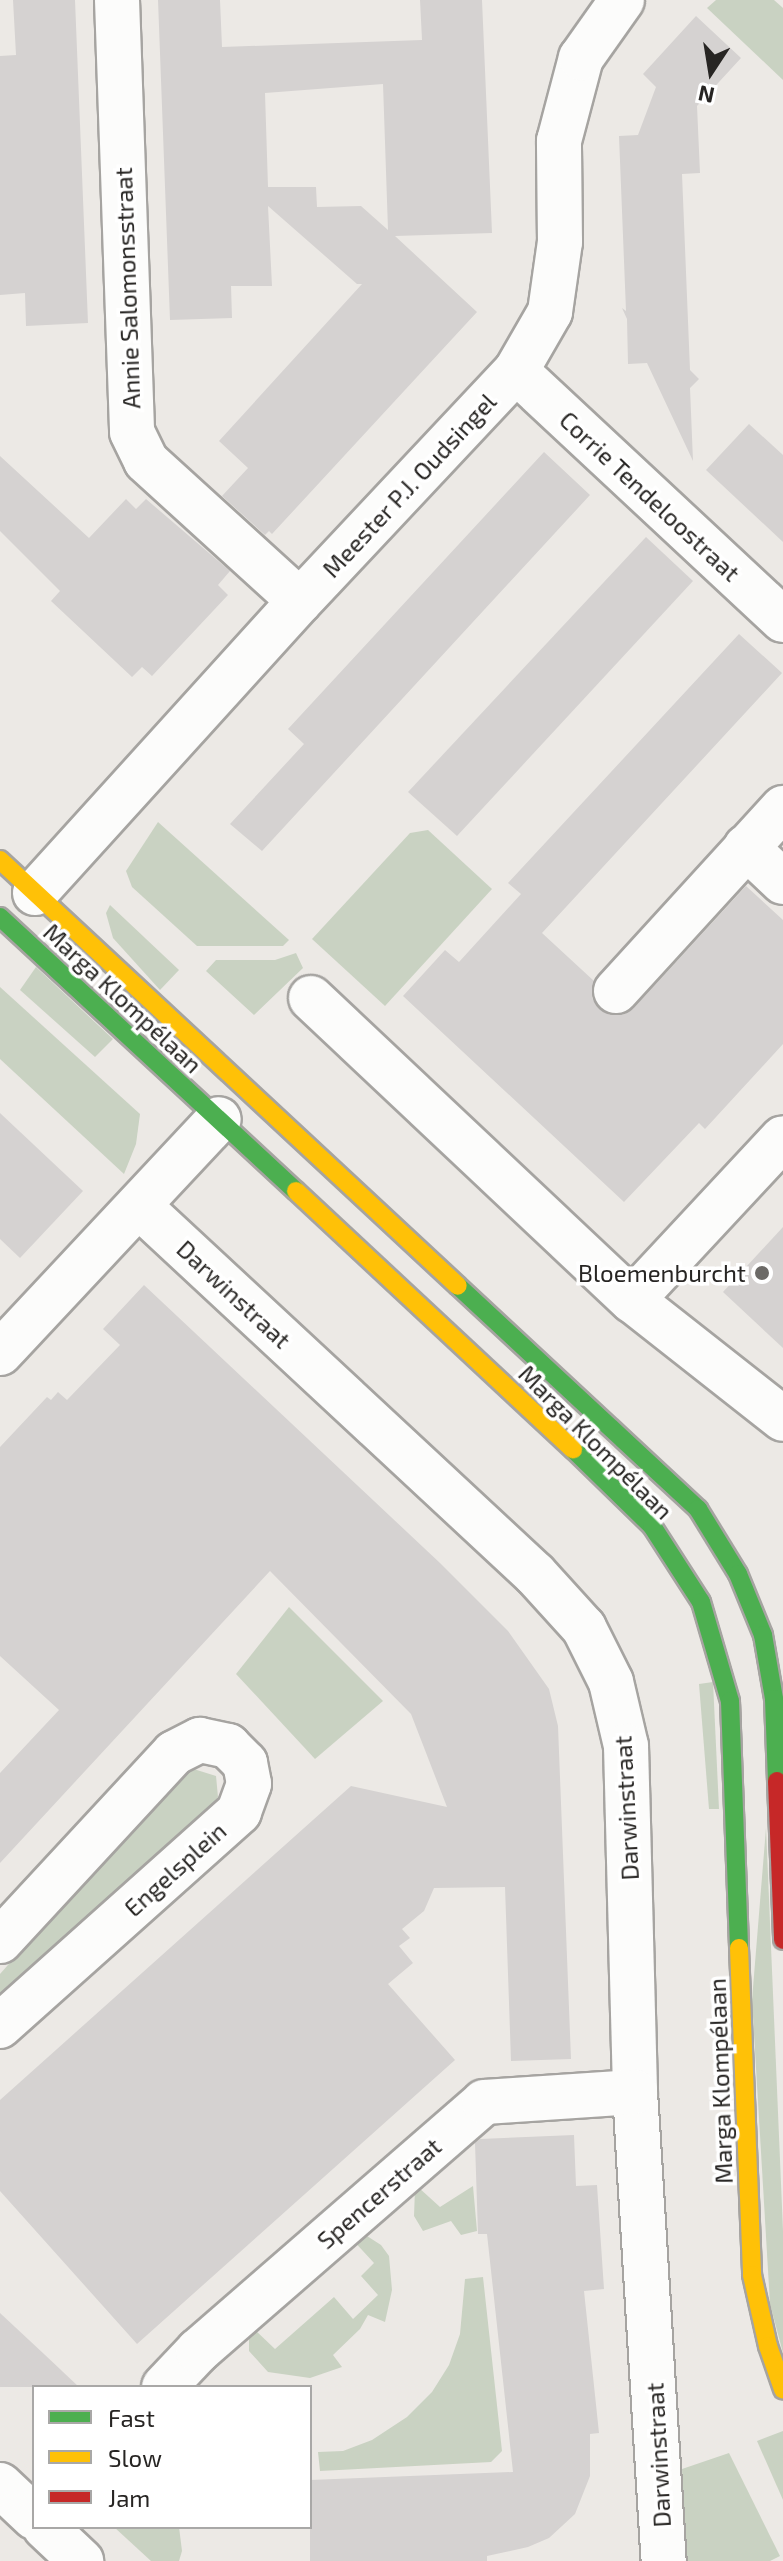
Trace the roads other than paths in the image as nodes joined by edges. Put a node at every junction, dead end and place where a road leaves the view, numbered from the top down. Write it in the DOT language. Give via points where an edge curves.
graph roads {
  1 [pos="117,0"];
  2 [pos="610,4"];
  3 [pos="516,371"];
  4 [pos="300,601"];
  5 [pos="783,620"];
  6 [pos="783,808"];
  7 [pos="746,847"];
  8 [pos="0,860"];
  9 [pos="783,882"];
  10 [pos="17,910"];
  11 [pos="616,991"];
  12 [pos="311,998"];
  13 [pos="232,1104"];
  14 [pos="783,1138"];
  15 [pos="139,1206"];
  16 [pos="632,1300"];
  17 [pos="2,1347"];
  18 [pos="783,1419"];
  19 [pos="778,1698"];
  20 [pos="730,1701"];
  21 [pos="783,1940"];
  22 [pos="0,1941"];
  23 [pos="0,2026"];
  24 [pos="635,2092"];
  25 [pos="166,2385"];
  26 [pos="783,2389"];
  27 [pos="0,2485"];
  28 [pos="32,2515"];
  29 [pos="47,2529"];
  30 [pos="81,2561"];
  31 [pos="664,2561"];
  1 -- 4 [label="street, Annie Salomonsstraat" via="132,432 146,461"];
  2 -- 3 [label="street, Meester P.J. Oudsingel" via="581,58 559,141 560,242 550,312"];
  3 -- 4 [label="street, Meester P.J. Oudsingel"];
  3 -- 5 [label="street, Corrie Tendeloostraat"];
  4 -- 10 [label="street, Meester P.J. Oudsingel"];
  6 -- 7 [label="street"];
  7 -- 9 [label="street"];
  7 -- 11 [label="street"];
  8 -- 10 [label="street, Marga Klompélaan"];
  10 -- 13 [label="street, Marga Klompélaan"];
  10 -- 13 [label="street, Marga Klompélaan"];
  12 -- 16 [label="street"];
  13 -- 15 [label="street"];
  13 -- 19 [label="street, Marga Klompélaan" via="698,1509 738,1574 763,1635"];
  13 -- 20 [label="street, Marga Klompélaan" via="652,1526 701,1602"];
  14 -- 16 [label="street"];
  15 -- 17 [label="street"];
  15 -- 24 [label="street, Darwinstraat" via="535,1574 584,1628 611,1682 626,1746"];
  16 -- 18 [label="street"];
  19 -- 20 [label="street"];
  19 -- 21 [label="street, Marga Klompélaan"];
  20 -- 26 [label="street, Marga Klompélaan" via="752,2275"];
  22 -- 23 [label="street, Engelsplein" via="174,1753 200,1740 228,1746 245,1763 249,1784 239,1812"];
  24 -- 25 [label="street, Spencerstraat" via="484,2102 198,2351"];
  24 -- 31 [label="street, Darwinstraat"];
  27 -- 28 [label="street"];
  29 -- 30 [label="street"];
}
